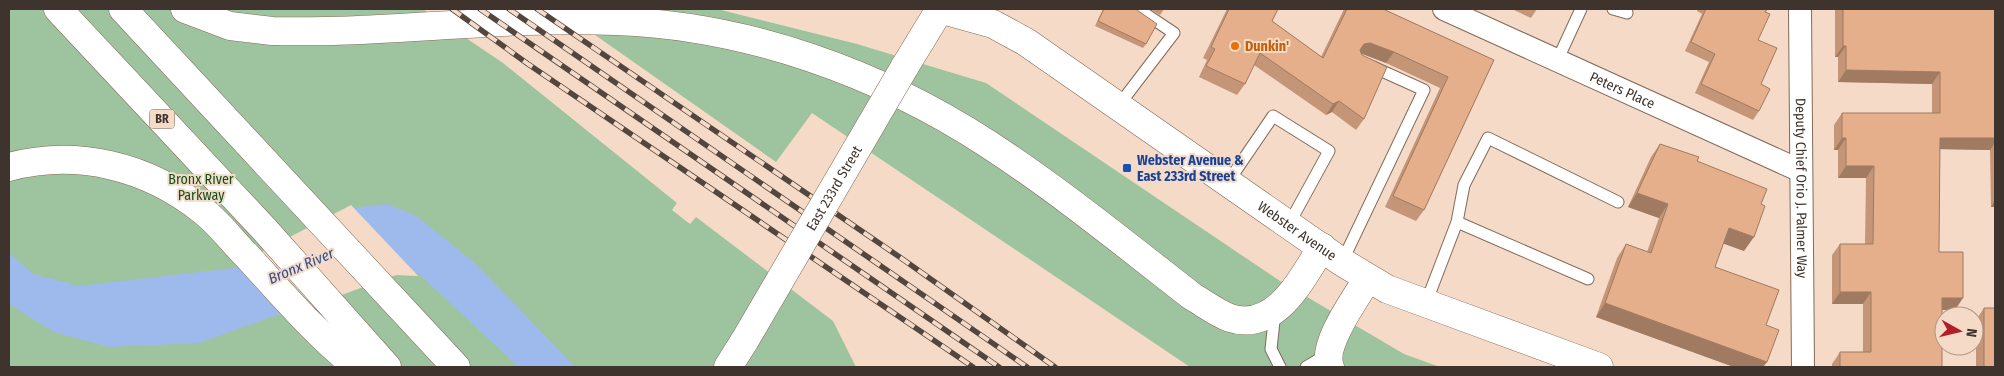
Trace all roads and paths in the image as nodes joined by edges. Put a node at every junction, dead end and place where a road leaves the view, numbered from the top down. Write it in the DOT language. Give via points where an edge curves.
graph roads {
  1 [pos="58,9"];
  2 [pos="123,9"];
  3 [pos="185,9"];
  4 [pos="940,9"];
  5 [pos="1138,9"];
  6 [pos="1444,9"];
  7 [pos="1581,9"];
  8 [pos="1613,9"];
  9 [pos="1800,9"];
  10 [pos="1627,13"];
  11 [pos="1360,62"];
  12 [pos="1557,62"];
  13 [pos="1119,105"];
  14 [pos="11,166"];
  15 [pos="1801,171"];
  16 [pos="1228,182"];
  17 [pos="1618,202"];
  18 [pos="1458,222"];
  19 [pos="1288,224"];
  20 [pos="1332,254"];
  21 [pos="1368,278"];
  22 [pos="1588,279"];
  23 [pos="1426,303"];
  24 [pos="1275,311"];
  25 [pos="1322,363"];
  26 [pos="357,367"];
  27 [pos="387,367"];
  28 [pos="456,367"];
  29 [pos="728,367"];
  30 [pos="1280,367"];
  31 [pos="1599,367"];
  32 [pos="1803,367"];
  1 -- 27 [label="main road, BR" via="265,230"];
  2 -- 28 [label="main road"];
  3 -- 24 [label="main road" via="230,26 272,31 589,20 643,22 702,30 801,54 910,100 986,143 1040,180 1193,297 1218,312 1230,318 1249,320"];
  4 -- 13 [label="main road, Webster Avenue" via="993,24 1016,36"];
  4 -- 29 [label="main road, East 233rd Street, bridge"];
  5 -- 13 [label="lane" via="1174,33"];
  6 -- 12 [label="street, Peters Place"];
  7 -- 12 [label="lane"];
  8 -- 10 [label="lane"];
  9 -- 15 [label="street, Deputy Chief Orio J. Palmer Way"];
  11 -- 20 [label="lane" via="1424,90"];
  12 -- 15 [label="street, Peters Place"];
  13 -- 16 [label="main road, Webster Avenue"];
  14 -- 26 [label="main road" via="69,159 108,164 160,182 189,200 219,226 329,344"];
  15 -- 32 [label="street, Deputy Chief Orio J. Palmer Way"];
  16 -- 19 [label="main road, Webster Avenue"];
  16 -- 19 [label="lane" via="1273,116 1329,151"];
  17 -- 18 [label="lane" via="1488,138 1464,185"];
  18 -- 22 [label="lane"];
  18 -- 23 [label="lane"];
  19 -- 20 [label="main road, Webster Avenue"];
  20 -- 21 [label="main road, Webster Avenue"];
  20 -- 24 [label="main road" via="1296,286"];
  21 -- 23 [label="main road, Webster Avenue" via="1387,289"];
  21 -- 25 [label="main road"];
  23 -- 31 [label="main road, Webster Avenue"];
  24 -- 30 [label="lane" via="1271,349"];
}
